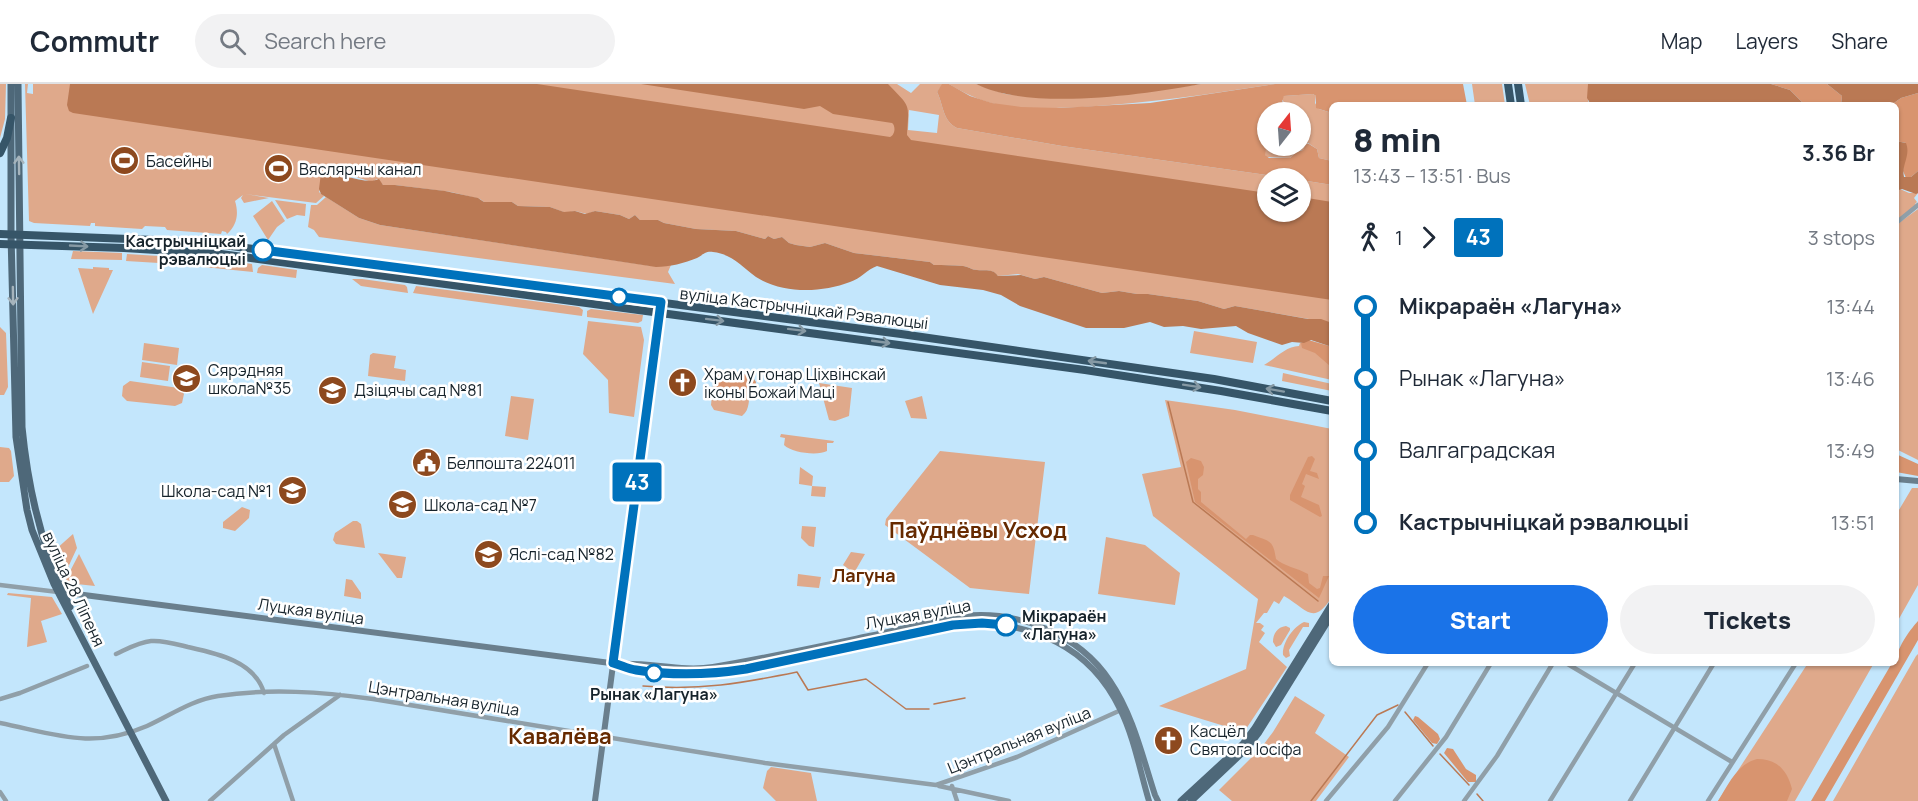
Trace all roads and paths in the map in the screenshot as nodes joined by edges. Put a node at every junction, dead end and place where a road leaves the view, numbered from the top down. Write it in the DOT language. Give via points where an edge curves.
graph roads {
  1 [pos="11,84"];
  2 [pos="18,84"];
  3 [pos="11,118"];
  4 [pos="0,153"];
  5 [pos="1918,205"];
  6 [pos="1899,221"];
  7 [pos="0,234"];
  8 [pos="16,234"];
  9 [pos="0,244"];
  10 [pos="11,244"];
  11 [pos="20,244"];
  12 [pos="292,254"];
  13 [pos="308,256"];
  14 [pos="291,263"];
  15 [pos="307,265"];
  16 [pos="661,302"];
  17 [pos="659,313"];
  18 [pos="825,324"];
  19 [pos="850,327"];
  20 [pos="823,334"];
  21 [pos="849,337"];
  22 [pos="1135,368"];
  23 [pos="1155,371"];
  24 [pos="1134,377"];
  25 [pos="1154,380"];
  26 [pos="1329,400"];
  27 [pos="1329,410"];
  28 [pos="1899,479"];
  29 [pos="1918,481"];
  30 [pos="37,517"];
  31 [pos="29,519"];
  32 [pos="0,585"];
  33 [pos="61,592"];
  34 [pos="1329,609"];
  35 [pos="1329,619"];
  36 [pos="924,625"];
  37 [pos="925,632"];
  38 [pos="116,654"];
  39 [pos="770,660"];
  40 [pos="616,664"];
  41 [pos="87,666"];
  42 [pos="1426,666"];
  43 [pos="1489,666"];
  44 [pos="1551,666"];
  45 [pos="1571,666"];
  46 [pos="1633,666"];
  47 [pos="1712,666"];
  48 [pos="1794,666"];
  49 [pos="264,693"];
  50 [pos="1617,694"];
  51 [pos="340,695"];
  52 [pos="0,699"];
  53 [pos="1124,709"];
  54 [pos="0,723"];
  55 [pos="1673,728"];
  56 [pos="132,731"];
  57 [pos="604,736"];
  58 [pos="274,744"];
  59 [pos="1732,762"];
  60 [pos="953,780"];
  61 [pos="936,785"];
  62 [pos="952,789"];
  63 [pos="0,792"];
  64 [pos="6,801"];
  65 [pos="168,801"];
  66 [pos="210,801"];
  67 [pos="293,801"];
  68 [pos="595,801"];
  69 [pos="957,801"];
  70 [pos="1009,801"];
  71 [pos="1149,801"];
  72 [pos="1158,801"];
  73 [pos="1181,801"];
  74 [pos="1191,801"];
  75 [pos="1326,801"];
  76 [pos="1395,801"];
  77 [pos="1464,801"];
  78 [pos="1550,801"];
  79 [pos="1630,801"];
  80 [pos="1708,801"];
  1 -- 3 [label="main road, вуліца 28 Ліпеня"];
  8 -- 2 [label="main road, вуліца 28 Ліпеня, one-way"];
  3 -- 4 [label="highway"];
  3 -- 8 [label="main road, вуліца 28 Ліпеня"];
  5 -- 6 [label="street"];
  7 -- 8 [label="highway, вуліца Кастрычніцкай Рэвалюцыі"];
  8 -- 10 [label="main road, вуліца 28 Ліпеня"];
  8 -- 11 [label="main road, вуліца 28 Ліпеня"];
  8 -- 12 [label="highway, вуліца Кастрычніцкай Рэвалюцыі" via="194,242"];
  9 -- 10 [label="highway, вуліца Кастрычніцкай Рэвалюцыі"];
  10 -- 11 [label="highway, вуліца Кастрычніцкай Рэвалюцыі"];
  10 -- 31 [label="main road, вуліца 28 Ліпеня, one-way" via="16,437"];
  11 -- 14 [label="highway, вуліца Кастрычніцкай Рэвалюцыі, one-way" via="190,251"];
  11 -- 30 [label="main road, вуліца 28 Ліпеня" via="22,427"];
  12 -- 13 [label="highway, вуліца Кастрычніцкай Рэвалюцыі"];
  12 -- 14 [label="highway"];
  13 -- 15 [label="highway"];
  13 -- 16 [label="highway, вуліца Кастрычніцкай Рэвалюцыі"];
  14 -- 15 [label="highway, вуліца Кастрычніцкай Рэвалюцыі"];
  15 -- 17 [label="highway, вуліца Кастрычніцкай Рэвалюцыі"];
  16 -- 17 [label="street"];
  16 -- 18 [label="highway, вуліца Кастрычніцкай Рэвалюцыі"];
  17 -- 20 [label="highway, вуліца Кастрычніцкай Рэвалюцыі, one-way"];
  17 -- 40 [label="street"];
  18 -- 19 [label="highway, вуліца Кастрычніцкай Рэвалюцыі"];
  18 -- 20 [label="highway"];
  19 -- 21 [label="highway"];
  22 -- 19 [label="highway, вуліца Кастрычніцкай Рэвалюцыі, one-way"];
  20 -- 21 [label="highway, вуліца Кастрычніцкай Рэвалюцыі"];
  21 -- 24 [label="highway, вуліца Кастрычніцкай Рэвалюцыі, one-way"];
  22 -- 23 [label="highway, вуліца Кастрычніцкай Рэвалюцыі"];
  22 -- 24 [label="highway"];
  23 -- 25 [label="highway"];
  26 -- 23 [label="highway, вуліца Кастрычніцкай Рэвалюцыі, one-way"];
  24 -- 25 [label="highway, вуліца Кастрычніцкай Рэвалюцыі"];
  25 -- 27 [label="highway, вуліца Кастрычніцкай Рэвалюцыі, one-way"];
  28 -- 29 [label="street"];
  30 -- 31 [label="main road"];
  30 -- 33 [label="main road, вуліца 28 Ліпеня"];
  31 -- 33 [label="main road, вуліца 28 Ліпеня" via="41,555"];
  32 -- 33 [label="street, Луцкая вуліца"];
  33 -- 40 [label="street, Луцкая вуліца"];
  33 -- 56 [label="main road, вуліца 28 Ліпеня"];
  34 -- 73 [label="main road" via="1243,744"];
  35 -- 74 [label="main road" via="1259,732"];
  36 -- 37 [label="street"];
  36 -- 39 [label="street, Луцкая вуліца"];
  36 -- 53 [label="street, Луцкая вуліца" via="981,616 1043,627 1090,657 1109,679"];
  37 -- 39 [label="street, Луцкая вуліца"];
  37 -- 53 [label="street, Луцкая вуліца" via="982,623 1041,634 1083,660"];
  38 -- 49 [label="street" via="152,641 227,657 258,680"];
  39 -- 40 [label="street, Луцкая вуліца" via="692,669"];
  40 -- 57 [label="street"];
  41 -- 52 [label="street"];
  42 -- 75 [label="street" via="1388,727"];
  43 -- 76 [label="street" via="1446,737"];
  44 -- 77 [label="street" via="1497,756"];
  45 -- 50 [label="street"];
  46 -- 50 [label="street"];
  47 -- 55 [label="street"];
  48 -- 59 [label="street"];
  49 -- 51 [label="street, Цэнтральная вуліца"];
  49 -- 56 [label="street, Цэнтральная вуліца" via="208,698"];
  50 -- 55 [label="street"];
  50 -- 78 [label="street"];
  51 -- 57 [label="street, Цэнтральная вуліца"];
  51 -- 58 [label="street"];
  53 -- 60 [label="street, Цэнтральная вуліца" via="1017,757"];
  53 -- 71 [label="street, Луцкая вуліца"];
  53 -- 72 [label="street, Луцкая вуліца"];
  54 -- 56 [label="street, Цэнтральная вуліца" via="85,740"];
  55 -- 59 [label="street"];
  55 -- 79 [label="street"];
  56 -- 65 [label="main road, вуліца 28 Ліпеня"];
  57 -- 61 [label="street, Цэнтральная вуліца"];
  57 -- 68 [label="street"];
  58 -- 66 [label="street"];
  58 -- 67 [label="street"];
  59 -- 80 [label="street"];
  60 -- 61 [label="street, Цэнтральная вуліца"];
  60 -- 62 [label="street"];
  61 -- 62 [label="street"];
  62 -- 69 [label="street"];
  62 -- 70 [label="street"];
  63 -- 64 [label="street"];
}
